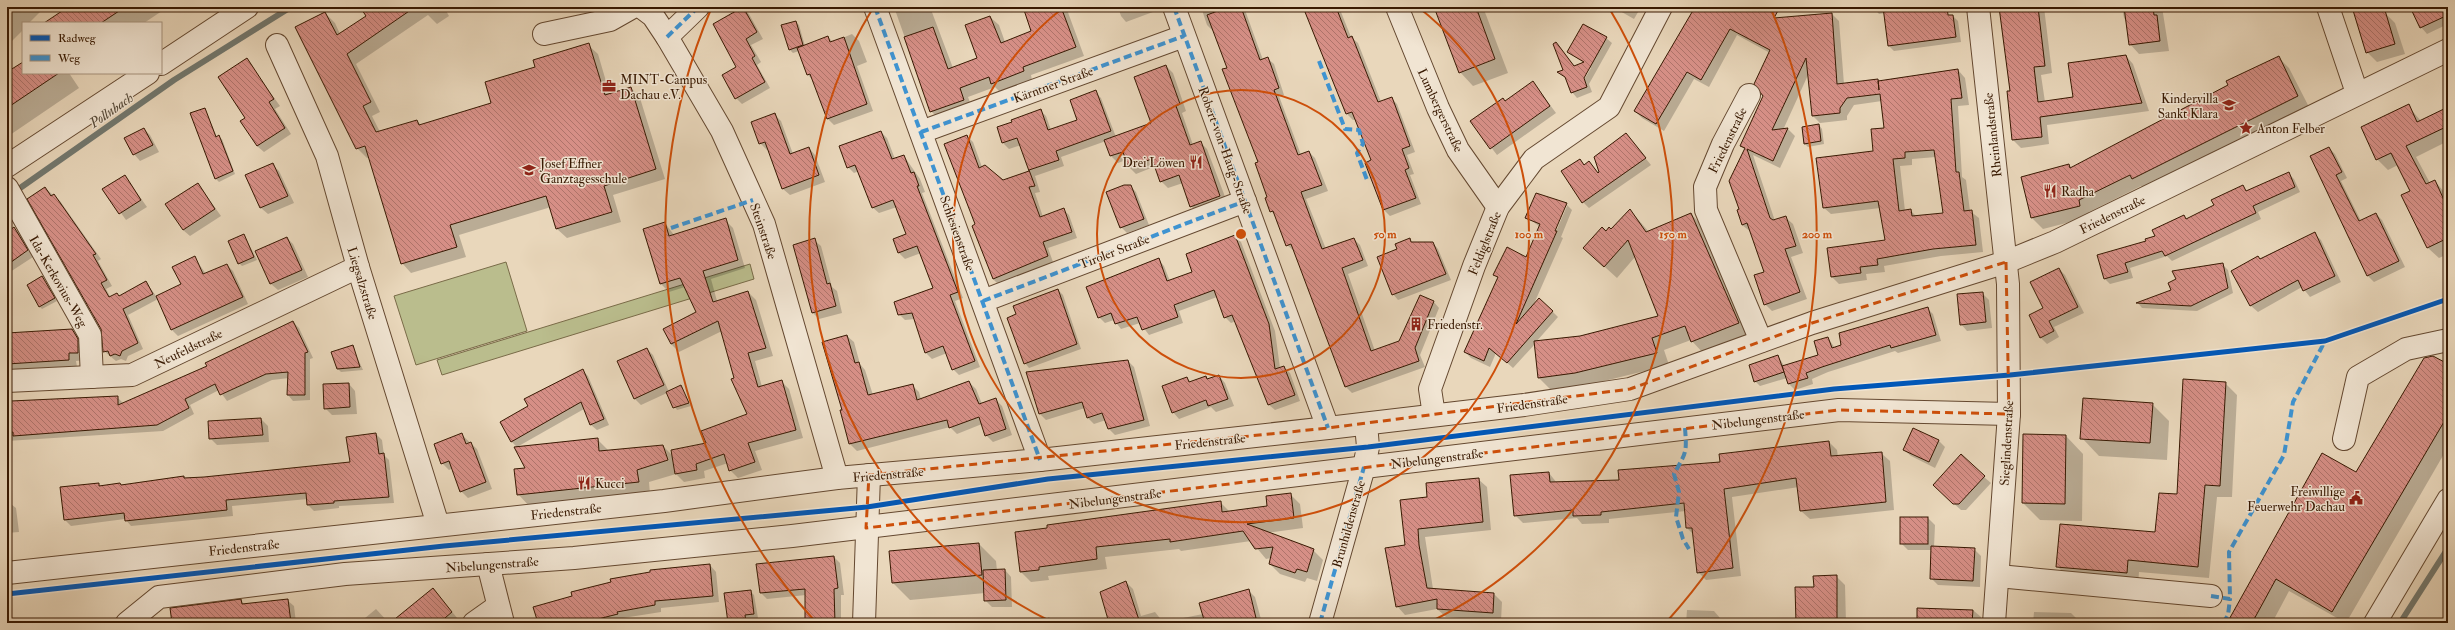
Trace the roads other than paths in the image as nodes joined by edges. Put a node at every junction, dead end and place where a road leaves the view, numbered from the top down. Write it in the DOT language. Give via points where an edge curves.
graph roads {
  1 [pos="247,7"];
  2 [pos="633,7"];
  3 [pos="641,7"];
  4 [pos="698,7"];
  5 [pos="875,7"];
  6 [pos="1174,7"];
  7 [pos="1397,7"];
  8 [pos="1661,7"];
  9 [pos="1978,7"];
  10 [pos="2328,7"];
  11 [pos="544,34"];
  12 [pos="1184,36"];
  13 [pos="667,37"];
  14 [pos="277,46"];
  15 [pos="2448,50"];
  16 [pos="162,63"];
  17 [pos="146,74"];
  18 [pos="2357,93"];
  19 [pos="1749,95"];
  20 [pos="921,132"];
  21 [pos="7,166"];
  22 [pos="1245,201"];
  23 [pos="12,205"];
  24 [pos="1498,207"];
  25 [pos="2006,262"];
  26 [pos="358,266"];
  27 [pos="983,301"];
  28 [pos="2448,340"];
  29 [pos="1761,341"];
  30 [pos="92,377"];
  31 [pos="7,381"];
  32 [pos="2009,414"];
  33 [pos="1434,415"];
  34 [pos="1366,424"];
  35 [pos="1328,428"];
  36 [pos="2344,439"];
  37 [pos="1040,460"];
  38 [pos="1364,467"];
  39 [pos="869,476"];
  40 [pos="837,478"];
  41 [pos="2448,500"];
  42 [pos="438,525"];
  43 [pos="866,528"];
  44 [pos="488,564"];
  45 [pos="7,573"];
  46 [pos="1998,576"];
  47 [pos="2211,596"];
  48 [pos="500,614"];
  49 [pos="128,623"];
  50 [pos="474,623"];
  51 [pos="864,623"];
  52 [pos="1320,623"];
  53 [pos="1994,623"];
  54 [pos="2375,623"];
  1 -- 16 [label="street"];
  2 -- 11 [label="street" via="610,20"];
  3 -- 13 [label="street, Steinstraße" via="653,16"];
  4 -- 13 [label="street"];
  5 -- 20 [label="street, Schlesienstraße"];
  6 -- 12 [label="street, Robert-von-Haug-Straße"];
  7 -- 24 [label="street, Lumbergerstraße" via="1458,150"];
  8 -- 24 [label="street, Feldiglstraße" via="1608,107 1534,159"];
  9 -- 25 [label="street, Rheinlandstraße"];
  10 -- 18 [label="street"];
  12 -- 20 [label="street, Kärntner Straße"];
  12 -- 22 [label="street, Robert-von-Haug-Straße"];
  13 -- 40 [label="street, Steinstraße" via="722,131 764,224"];
  14 -- 26 [label="street, Liegsalzstraße" via="326,156"];
  15 -- 18 [label="street, Friedenstraße"];
  17 -- 21 [label="street"];
  18 -- 25 [label="street, Friedenstraße" via="2055,242"];
  19 -- 29 [label="street, Friedenstraße" via="1723,144 1705,187 1704,197 1706,210"];
  20 -- 27 [label="street, Schlesienstraße"];
  22 -- 27 [label="street, Tiroler Straße"];
  22 -- 35 [label="street, Robert-von-Haug-Straße"];
  23 -- 30 [label="street, Ida-Kerkovius-Weg" via="90,334"];
  24 -- 33 [label="street, Feldiglstraße" via="1430,389"];
  25 -- 29 [label="street, Friedenstraße"];
  25 -- 32 [label="street, Sieglindenstraße"];
  26 -- 30 [label="street, Neufeldstraße" via="132,375"];
  26 -- 42 [label="street, Liegsalzstraße"];
  27 -- 37 [label="street, Schlesienstraße"];
  28 -- 36 [label="street" via="2406,349 2358,377"];
  29 -- 33 [label="street, Friedenstraße" via="1630,389"];
  30 -- 31 [label="street, Neufeldstraße"];
  32 -- 38 [label="street, Nibelungenstraße" via="1839,410"];
  32 -- 46 [label="street, Sieglindenstraße"];
  33 -- 34 [label="street, Friedenstraße"];
  34 -- 35 [label="street, Friedenstraße"];
  34 -- 38 [label="street, Brunhildenstraße" via="1368,447"];
  35 -- 37 [label="street, Friedenstraße"];
  37 -- 39 [label="street, Friedenstraße"];
  38 -- 43 [label="street, Nibelungenstraße"];
  38 -- 52 [label="street, Brunhildenstraße"];
  39 -- 40 [label="street, Friedenstraße"];
  39 -- 43 [label="street"];
  40 -- 42 [label="street, Friedenstraße" via="664,501"];
  41 -- 54 [label="street"];
  42 -- 45 [label="street, Friedenstraße"];
  43 -- 44 [label="street, Nibelungenstraße" via="582,558"];
  43 -- 51 [label="street"];
  44 -- 48 [label="street"];
  44 -- 49 [label="street, Nibelungenstraße" via="345,574 160,597"];
  46 -- 47 [label="street"];
  46 -- 53 [label="street, Sieglindenstraße"];
  48 -- 50 [label="street"];
}
